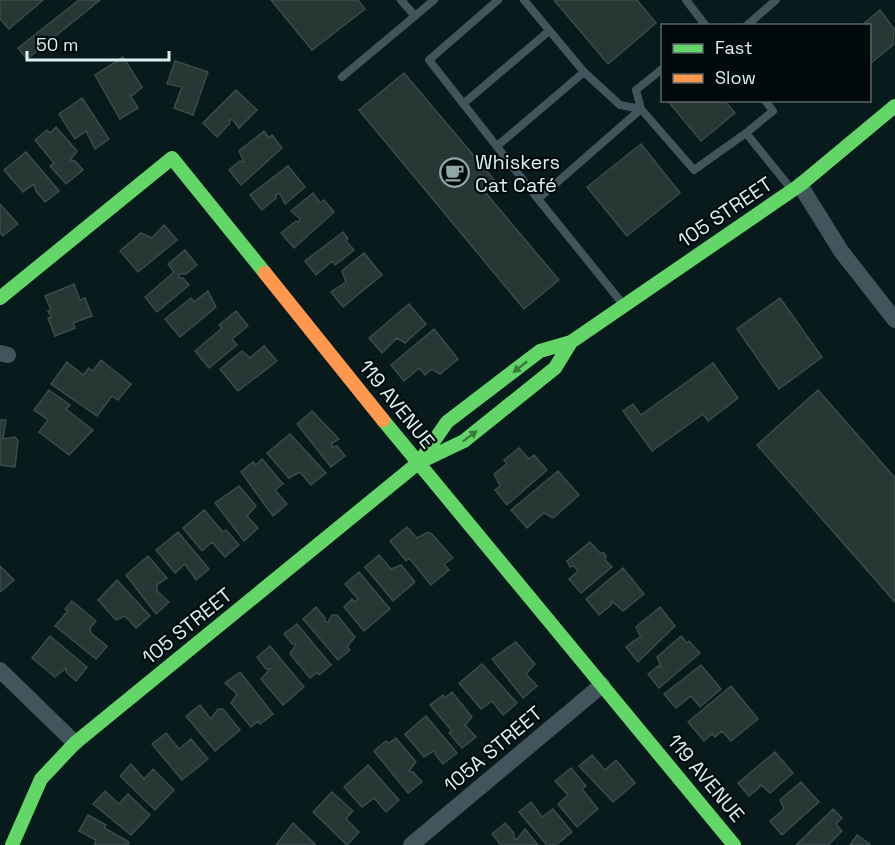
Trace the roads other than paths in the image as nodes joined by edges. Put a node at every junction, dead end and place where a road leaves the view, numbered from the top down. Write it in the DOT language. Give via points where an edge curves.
graph roads {
  1 [pos="401,0"];
  2 [pos="434,0"];
  3 [pos="498,0"];
  4 [pos="524,0"];
  5 [pos="686,0"];
  6 [pos="776,0"];
  7 [pos="415,16"];
  8 [pos="704,24"];
  9 [pos="748,24"];
  10 [pos="549,31"];
  11 [pos="661,71"];
  12 [pos="584,72"];
  13 [pos="342,77"];
  14 [pos="766,102"];
  15 [pos="463,104"];
  16 [pos="895,106"];
  17 [pos="641,109"];
  18 [pos="746,133"];
  19 [pos="497,146"];
  20 [pos="796,187"];
  21 [pos="538,199"];
  22 [pos="0,298"];
  23 [pos="624,305"];
  24 [pos="895,320"];
  25 [pos="572,342"];
  26 [pos="418,463"];
  27 [pos="0,670"];
  28 [pos="602,685"];
  29 [pos="75,743"];
  30 [pos="12,845"];
  31 [pos="411,845"];
  32 [pos="734,845"];
  1 -- 7 [label="lane"];
  2 -- 7 [label="lane"];
  3 -- 15 [label="lane" via="429,60"];
  4 -- 10 [label="lane"];
  5 -- 8 [label="lane"];
  6 -- 9 [label="lane"];
  7 -- 13 [label="lane"];
  10 -- 12 [label="lane"];
  10 -- 15 [label="lane"];
  11 -- 17 [label="lane" via="636,90"];
  12 -- 17 [label="lane" via="620,105"];
  12 -- 19 [label="lane"];
  14 -- 18 [label="lane" via="773,111"];
  15 -- 19 [label="lane"];
  16 -- 20 [label="street, 105 STREET"];
  17 -- 18 [label="lane" via="694,170"];
  17 -- 21 [label="lane"];
  18 -- 20 [label="lane"];
  19 -- 21 [label="lane"];
  20 -- 23 [label="street, 105 STREET"];
  20 -- 24 [label="street"];
  21 -- 23 [label="lane"];
  22 -- 26 [label="street, 119 AVENUE" via="172,158"];
  23 -- 25 [label="street, 105 STREET"];
  26 -- 25 [label="street, 105 STREET, one-way" via="464,441 555,368"];
  25 -- 26 [label="street, 105 STREET, one-way" via="540,351 447,422"];
  26 -- 28 [label="street, 119 AVENUE"];
  26 -- 29 [label="street, 105 STREET"];
  27 -- 29 [label="street"];
  28 -- 31 [label="street, 105A STREET"];
  28 -- 32 [label="street, 119 AVENUE"];
  29 -- 30 [label="street, 105 STREET" via="41,778"];
}
